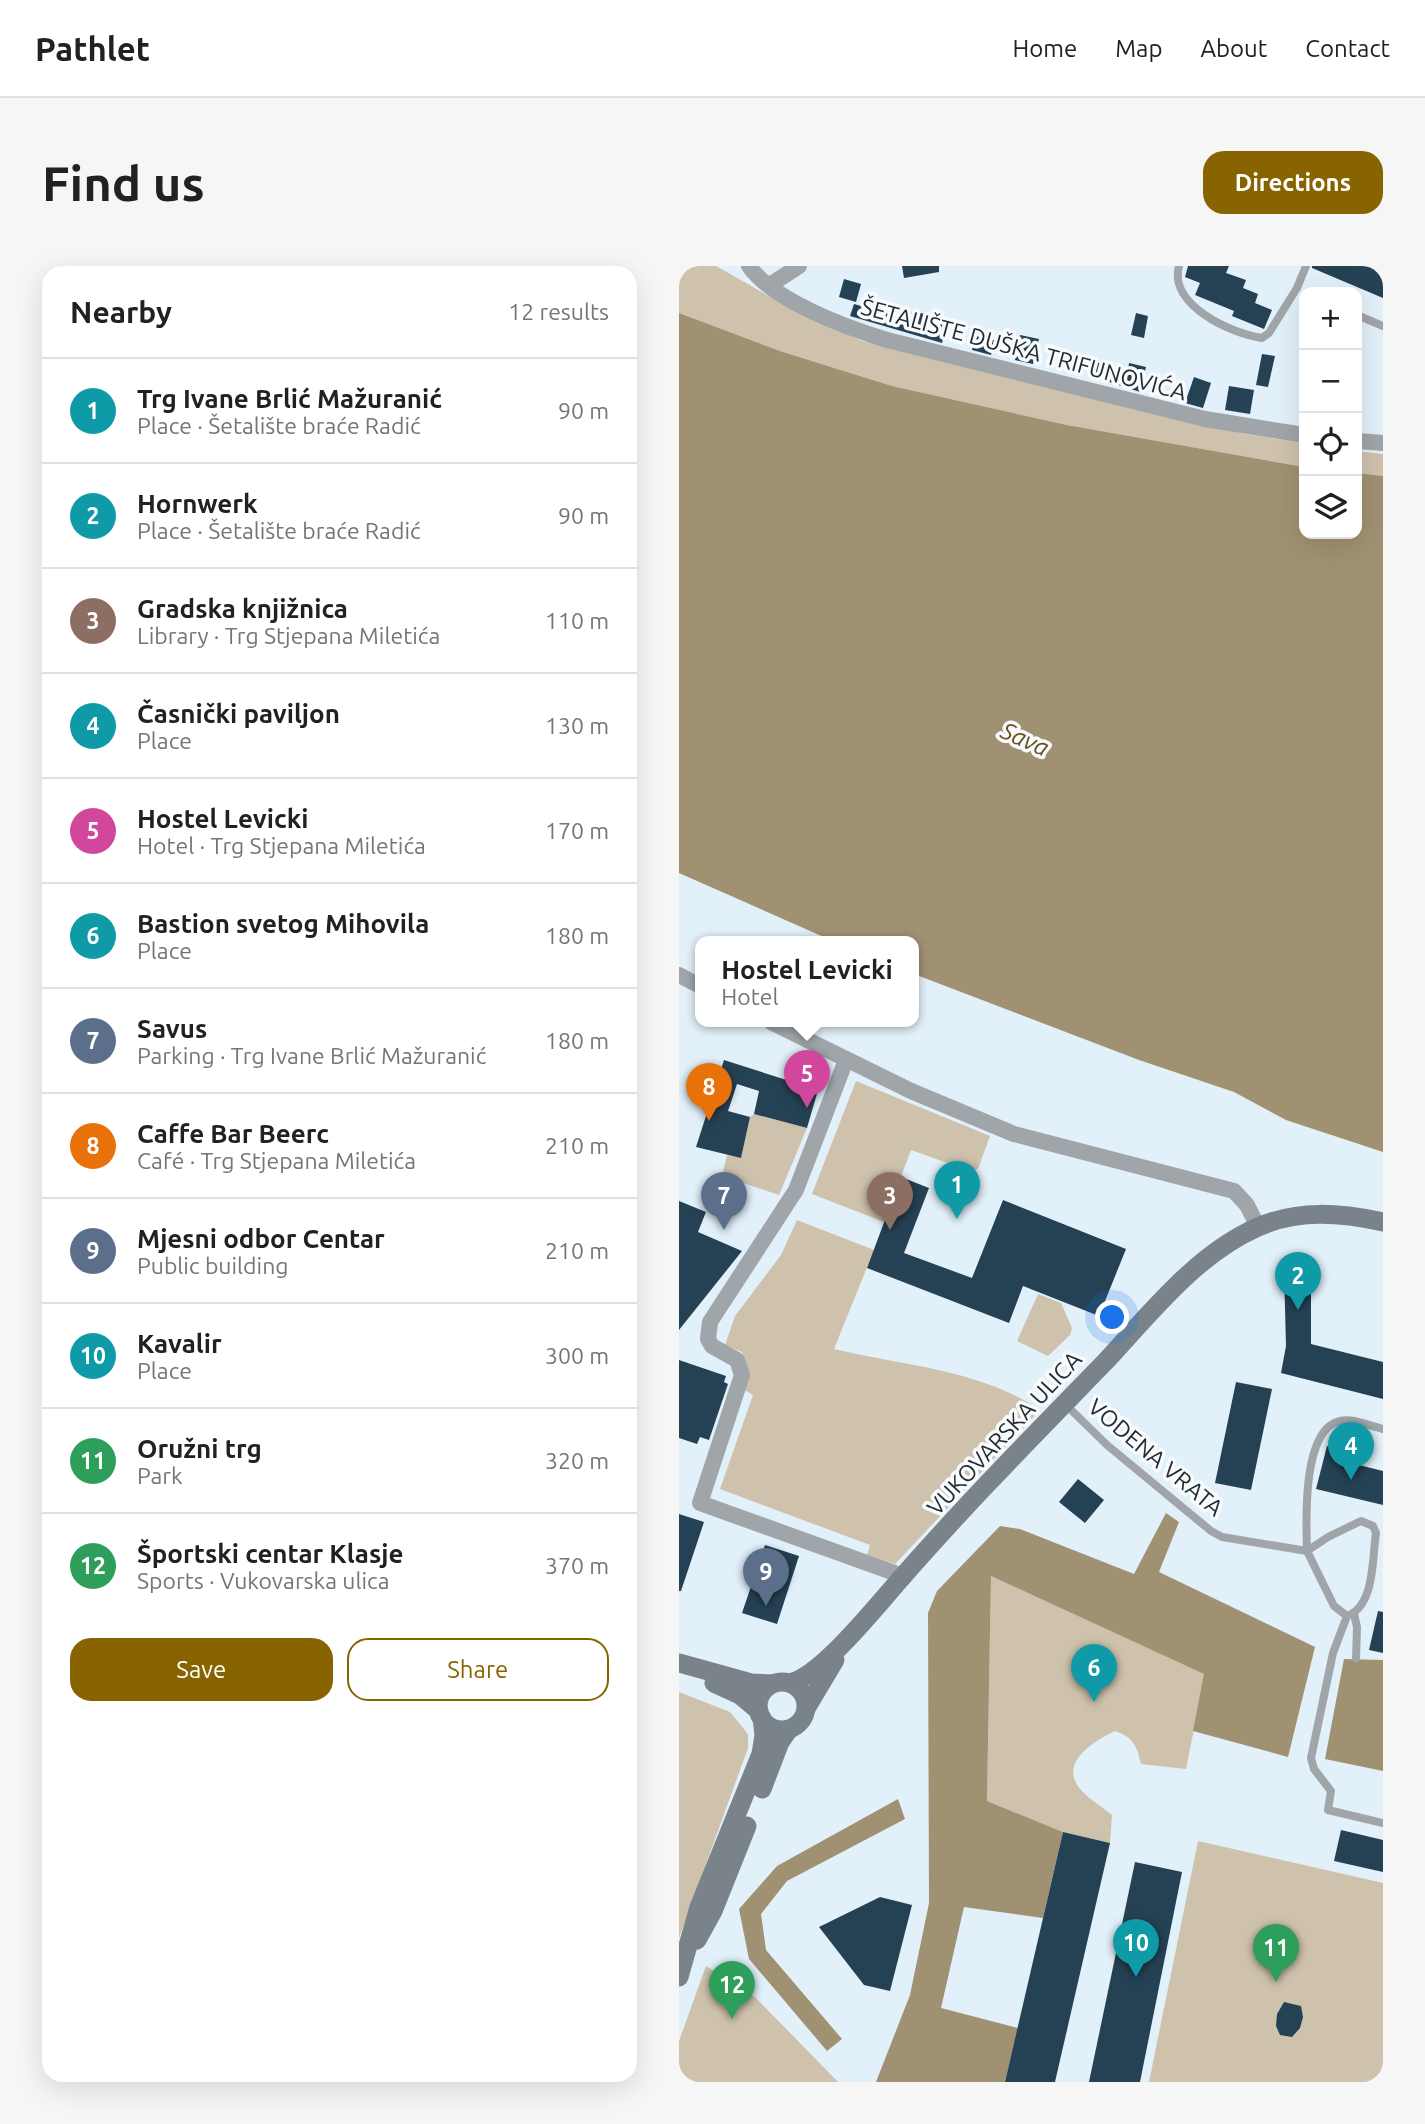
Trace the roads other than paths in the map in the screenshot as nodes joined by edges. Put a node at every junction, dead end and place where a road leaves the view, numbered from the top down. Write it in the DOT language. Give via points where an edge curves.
graph roads {
  1 [pos="735,266"];
  2 [pos="799,266"];
  3 [pos="1179,266"];
  4 [pos="1306,266"];
  5 [pos="758,276"];
  6 [pos="1297,288"];
  7 [pos="1362,316"];
  8 [pos="1383,326"];
  9 [pos="1299,434"];
  10 [pos="1362,441"];
  11 [pos="1383,443"];
  12 [pos="679,975"];
  13 [pos="695,983"];
  14 [pos="781,1027"];
  15 [pos="846,1060"];
  16 [pos="1383,1222"];
  17 [pos="1258,1227"];
  18 [pos="1064,1404"];
  19 [pos="1383,1429"];
  20 [pos="1307,1551"];
  21 [pos="903,1576"];
  22 [pos="1350,1615"];
  23 [pos="858,1628"];
  24 [pos="1356,1658"];
  25 [pos="679,1664"];
  26 [pos="781,1683"];
  27 [pos="807,1707"];
  28 [pos="760,1715"];
  29 [pos="789,1729"];
  30 [pos="1383,1823"];
  31 [pos="687,1955"];
  32 [pos="679,1978"];
  1 -- 5 [label="street, ŠETALIŠTE DUŠKA TRIFUNOVIĆA"];
  2 -- 5 [label="street"];
  3 -- 6 [label="lane" via="1177,280 1191,302 1216,324 1248,336 1262,338 1269,333"];
  4 -- 6 [label="lane"];
  5 -- 9 [label="street, ŠETALIŠTE DUŠKA TRIFUNOVIĆA" via="810,309 887,340 1229,425"];
  7 -- 8 [label="lane"];
  10 -- 11 [label="street"];
  12 -- 13 [label="street"];
  14 -- 15 [label="street"];
  15 -- 17 [label="street" via="1014,1134 1234,1191"];
  15 -- 21 [label="street" via="796,1190 715,1311 707,1332 712,1346 737,1360 743,1375 700,1503"];
  16 -- 17 [label="main road, VUKOVARSKA ULICA" via="1306,1214"];
  17 -- 18 [label="main road, VUKOVARSKA ULICA" via="1203,1263"];
  18 -- 20 [label="lane, VODENA VRATA" via="1211,1531 1222,1537"];
  18 -- 21 [label="main road, VUKOVARSKA ULICA"];
  19 -- 20 [label="lane" via="1343,1420 1319,1435 1307,1492"];
  20 -- 22 [label="lane" via="1333,1606"];
  20 -- 22 [label="lane" via="1352,1524 1361,1521 1373,1526 1376,1533 1366,1599 1361,1610"];
  21 -- 23 [label="main road, VUKOVARSKA ULICA"];
  22 -- 24 [label="lane" via="1357,1626"];
  22 -- 30 [label="lane" via="1333,1653 1311,1758 1331,1791 1328,1810"];
  23 -- 26 [label="main road, VUKOVARSKA ULICA" via="810,1672"];
  23 -- 27 [label="main road, VUKOVARSKA ULICA" via="815,1688"];
  25 -- 26 [label="main road" via="751,1683"];
  25 -- 28 [label="main road" via="740,1695"];
  26 -- 27 [label="main road" via="802,1692"];
  26 -- 28 [label="main road" via="761,1695"];
  27 -- 29 [label="main road" via="801,1721"];
  28 -- 29 [label="main road" via="774,1728"];
  28 -- 31 [label="main road" via="761,1754 699,1907"];
  29 -- 31 [label="main road" via="713,1911"];
  31 -- 32 [label="main road"];
}
